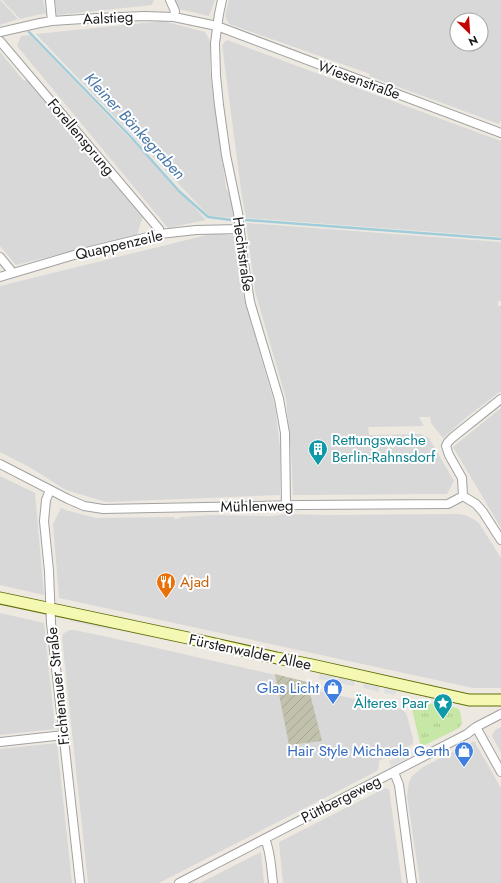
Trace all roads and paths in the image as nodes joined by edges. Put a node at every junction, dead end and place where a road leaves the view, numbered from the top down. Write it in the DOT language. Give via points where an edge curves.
graph roads {
  1 [pos="50,0"];
  2 [pos="170,0"];
  3 [pos="222,0"];
  4 [pos="174,17"];
  5 [pos="52,21"];
  6 [pos="217,26"];
  7 [pos="0,32"];
  8 [pos="0,41"];
  9 [pos="501,133"];
  10 [pos="240,229"];
  11 [pos="160,234"];
  12 [pos="0,257"];
  13 [pos="13,273"];
  14 [pos="0,277"];
  15 [pos="501,399"];
  16 [pos="0,464"];
  17 [pos="50,490"];
  18 [pos="463,496"];
  19 [pos="286,505"];
  20 [pos="501,540"];
  21 [pos="0,598"];
  22 [pos="50,610"];
  23 [pos="501,700"];
  24 [pos="501,714"];
  25 [pos="476,727"];
  26 [pos="64,735"];
  27 [pos="0,742"];
  28 [pos="394,772"];
  29 [pos="501,772"];
  30 [pos="265,839"];
  31 [pos="80,883"];
  32 [pos="179,883"];
  33 [pos="273,883"];
  34 [pos="412,883"];
  1 -- 5 [label="street"];
  2 -- 4 [label="street" via="175,11"];
  3 -- 6 [label="street, Hechtstraße"];
  4 -- 5 [label="street, Aalstieg"];
  4 -- 6 [label="street, Aalstieg"];
  5 -- 7 [label="street, Aalstieg"];
  6 -- 9 [label="street, Wiesenstraße"];
  6 -- 10 [label="street, Hechtstraße" via="215,54 219,105"];
  8 -- 11 [label="street, Forellensprung"];
  10 -- 11 [label="street, Quappenzeile"];
  10 -- 19 [label="street, Hechtstraße" via="250,302 279,399 285,434"];
  11 -- 13 [label="street, Quappenzeile"];
  12 -- 13 [label="street"];
  13 -- 14 [label="street, Quappenzeile"];
  15 -- 18 [label="street" via="452,438 446,446 462,478"];
  16 -- 17 [label="street, Mühlenweg"];
  17 -- 19 [label="street, Mühlenweg" via="84,506 103,509"];
  17 -- 22 [label="street, Fichtenauer Straße" via="46,500 44,521"];
  18 -- 19 [label="street, Mühlenweg" via="448,504"];
  18 -- 20 [label="street" via="483,512"];
  21 -- 22 [label="main road, Fürstenwalder Allee"];
  22 -- 23 [label="main road, Fürstenwalder Allee" via="469,700"];
  22 -- 26 [label="street, Fichtenauer Straße"];
  24 -- 25 [label="street, Püttbergeweg"];
  25 -- 28 [label="street, Püttbergeweg"];
  25 -- 29 [label="street"];
  26 -- 27 [label="street"];
  26 -- 31 [label="street, Fichtenauer Straße"];
  28 -- 30 [label="street, Püttbergeweg"];
  28 -- 34 [label="street" via="399,785"];
  30 -- 32 [label="street, Püttbergeweg"];
  30 -- 33 [label="street" via="270,853"];
}
